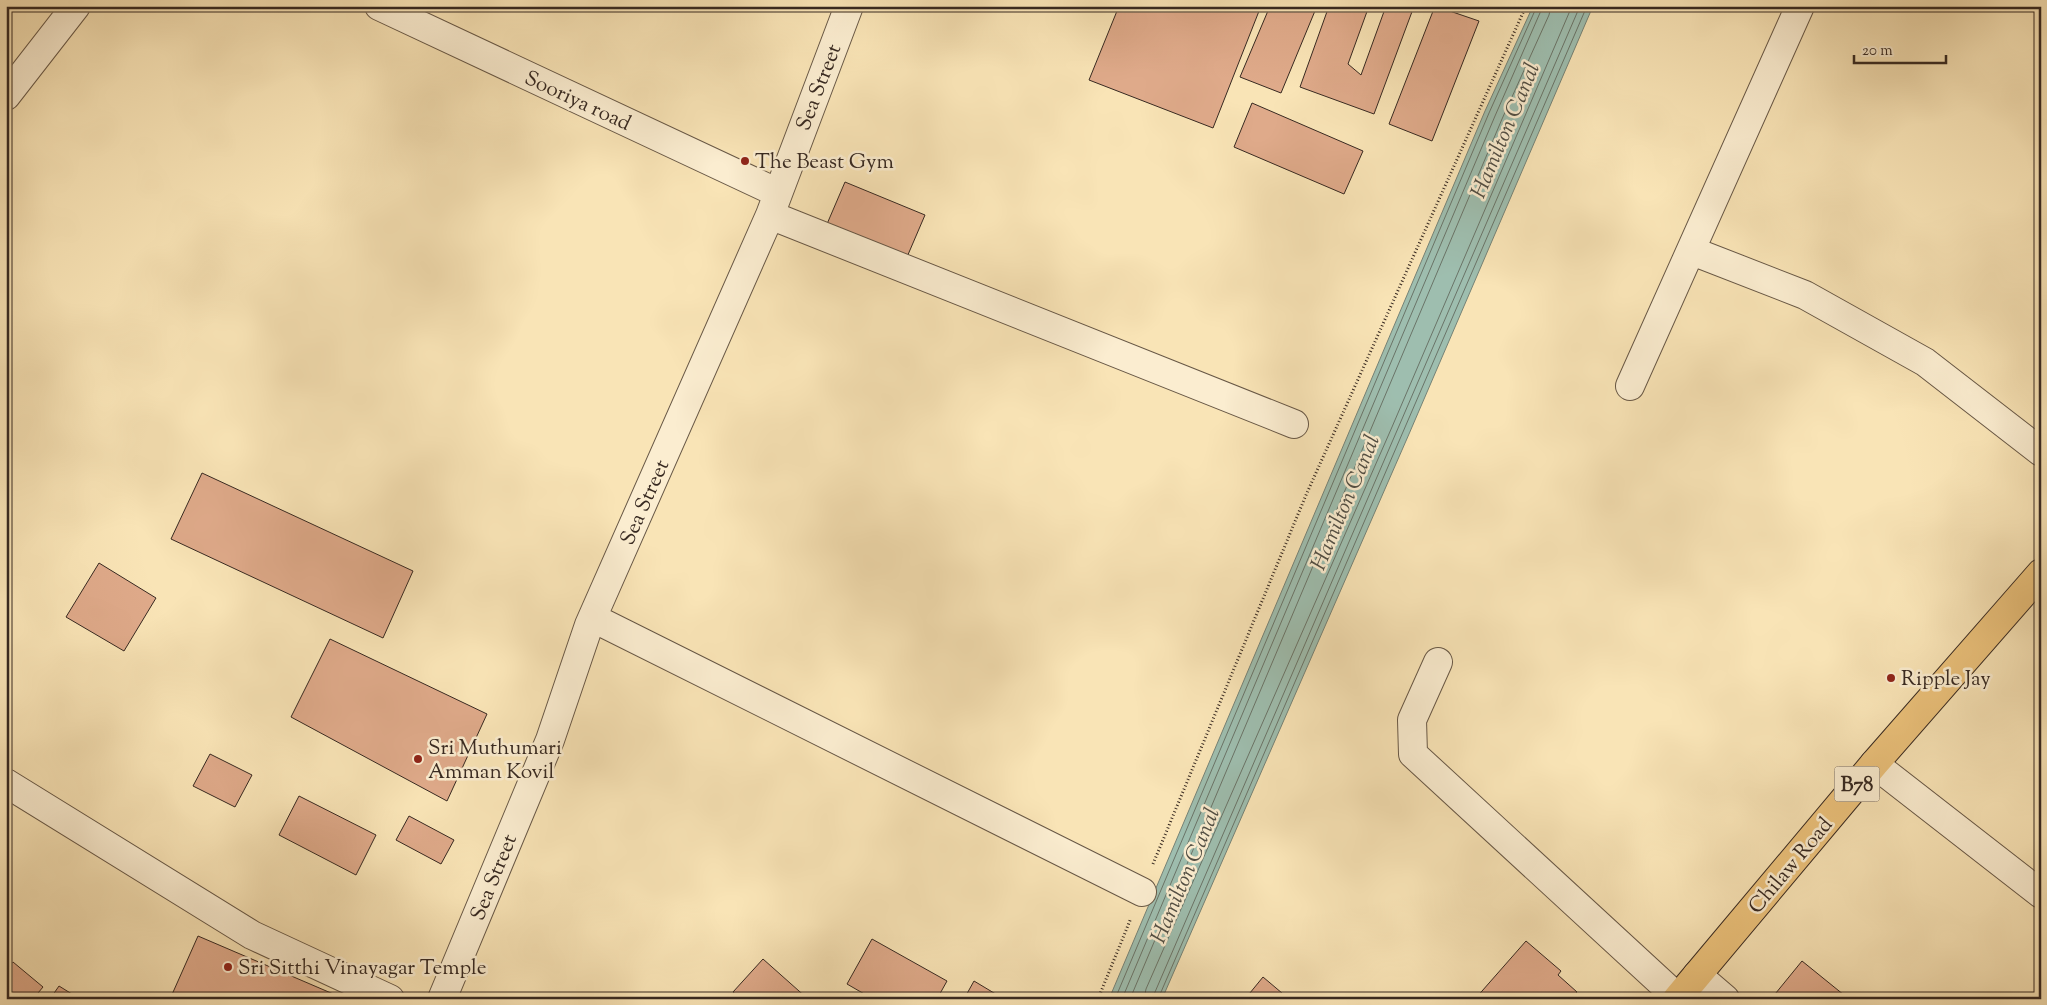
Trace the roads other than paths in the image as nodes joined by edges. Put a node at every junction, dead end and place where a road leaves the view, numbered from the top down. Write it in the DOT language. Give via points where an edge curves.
graph roads {
  1 [pos="76,6"];
  2 [pos="379,6"];
  3 [pos="849,6"];
  4 [pos="1800,6"];
  5 [pos="6,96"];
  6 [pos="774,204"];
  7 [pos="1692,251"];
  8 [pos="1630,386"];
  9 [pos="1294,424"];
  10 [pos="2041,452"];
  11 [pos="2041,573"];
  12 [pos="593,618"];
  13 [pos="1438,662"];
  14 [pos="1874,764"];
  15 [pos="6,783"];
  16 [pos="1142,892"];
  17 [pos="2041,894"];
  18 [pos="1697,975"];
  19 [pos="1678,998"];
  20 [pos="390,999"];
  21 [pos="442,999"];
  22 [pos="1725,999"];
  1 -- 5 [label="street"];
  2 -- 6 [label="street, Sooriya road"];
  3 -- 6 [label="street, Sea Street"];
  4 -- 7 [label="street"];
  6 -- 9 [label="street, Sooriya road"];
  6 -- 12 [label="street, Sea Street"];
  7 -- 8 [label="street"];
  7 -- 10 [label="street" via="1805,295 1925,362"];
  11 -- 14 [label="main road, Chilaw Road / B78"];
  12 -- 16 [label="street"];
  12 -- 21 [label="street, Sea Street" via="550,740"];
  13 -- 19 [label="street" via="1412,720 1413,754"];
  14 -- 17 [label="street"];
  14 -- 18 [label="main road, Chilaw Road / B78"];
  15 -- 20 [label="street" via="252,935"];
  18 -- 19 [label="main road, Chilaw Road / B78"];
  18 -- 22 [label="street"];
}
